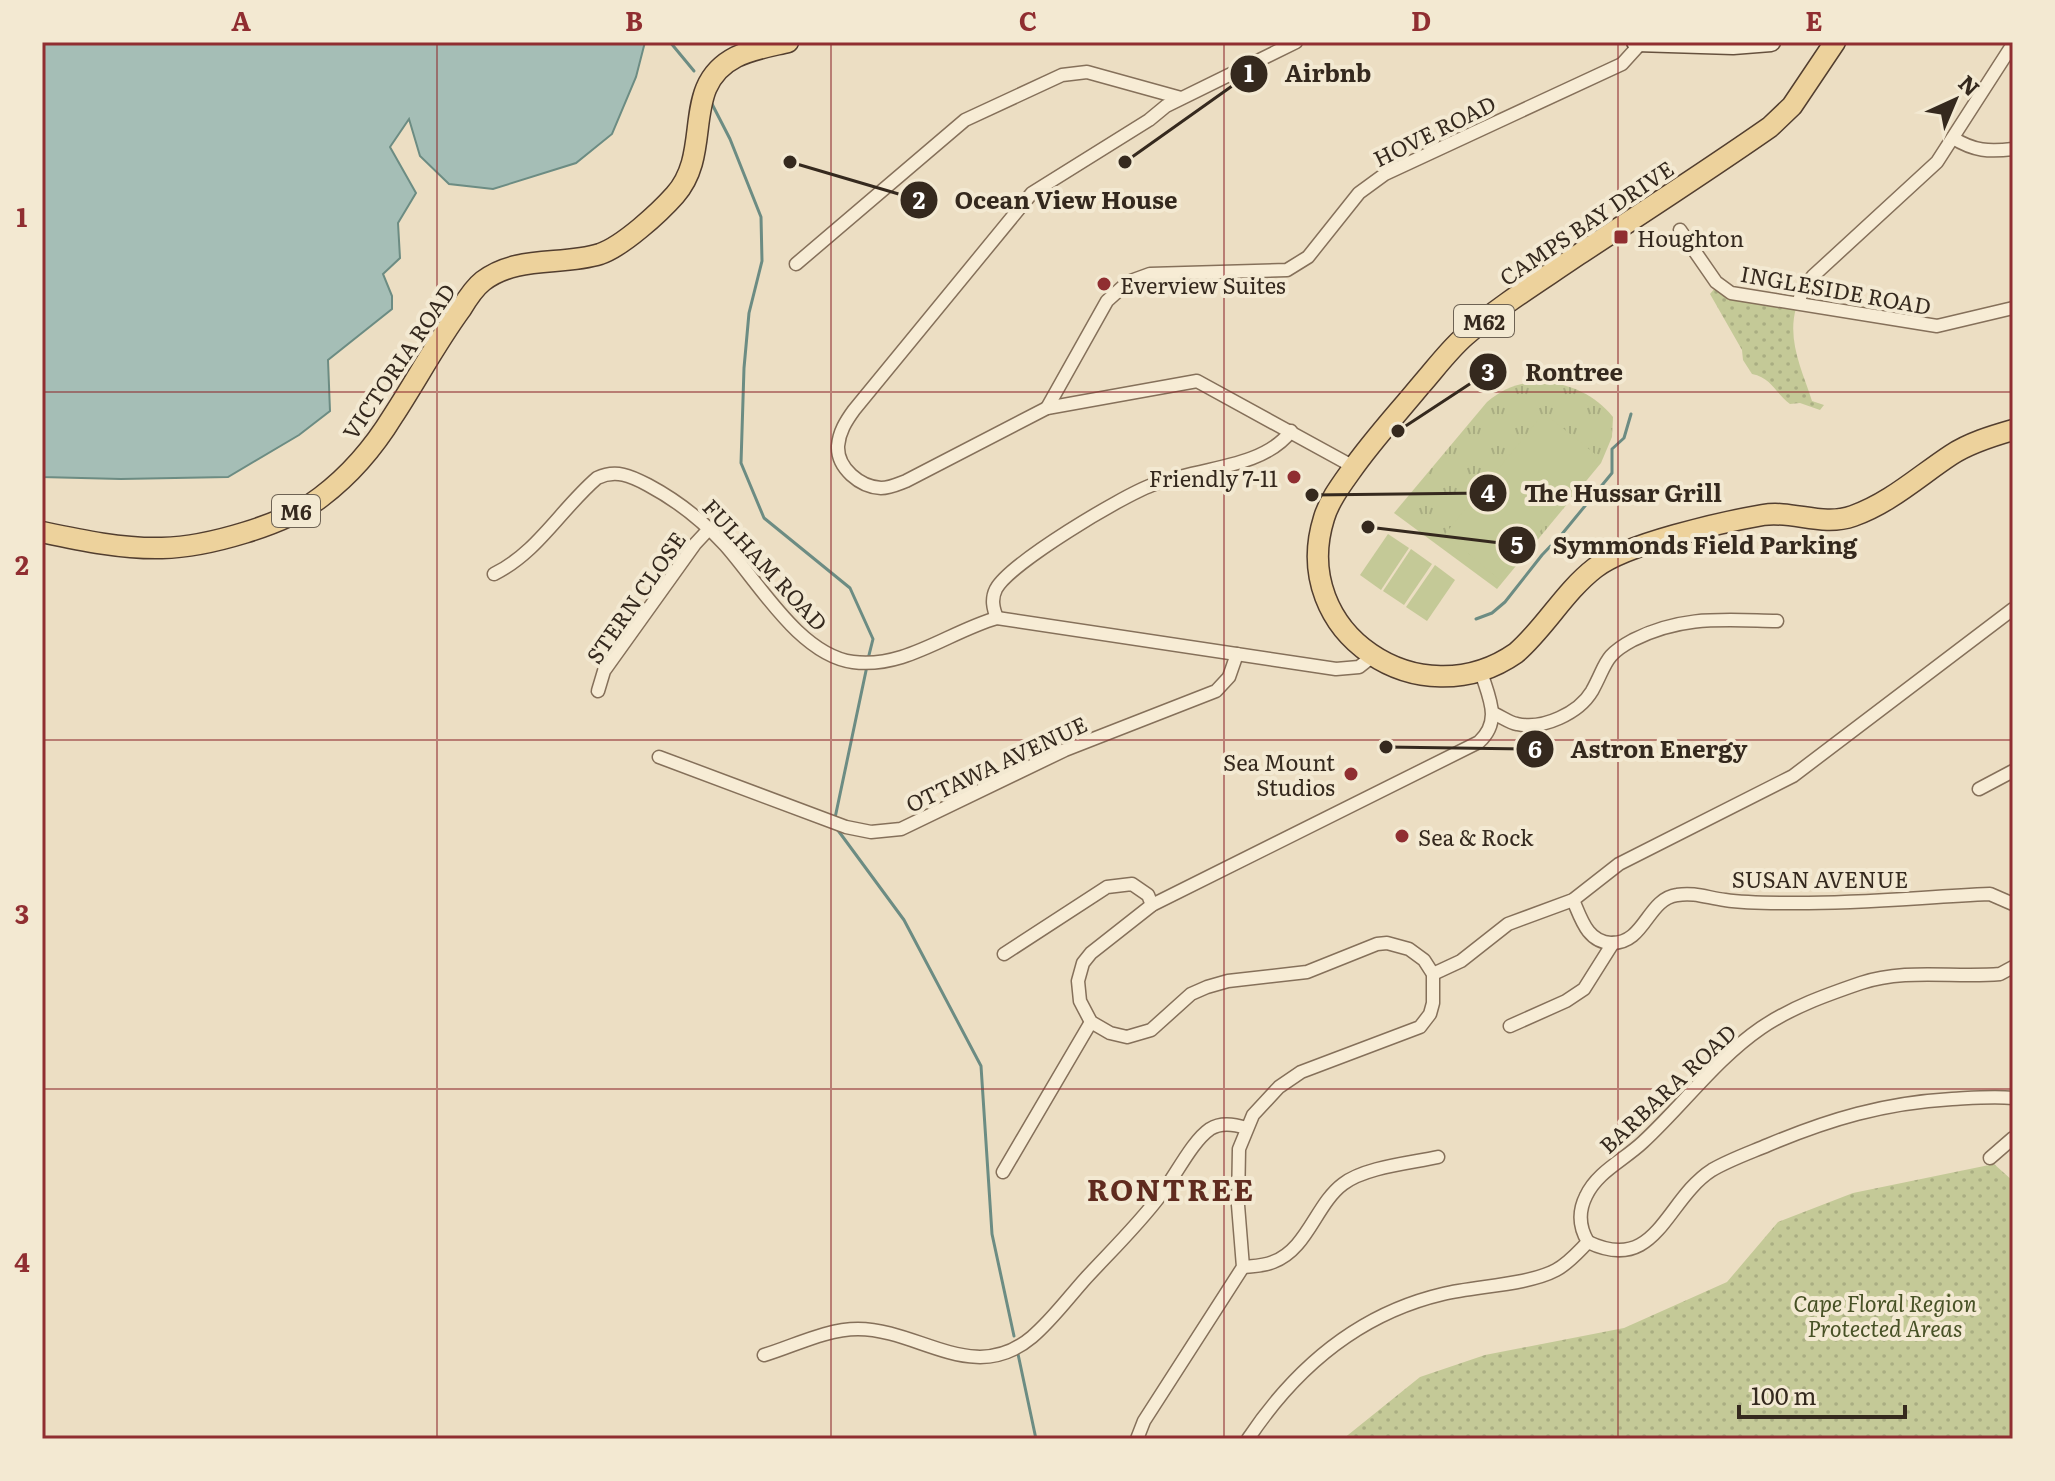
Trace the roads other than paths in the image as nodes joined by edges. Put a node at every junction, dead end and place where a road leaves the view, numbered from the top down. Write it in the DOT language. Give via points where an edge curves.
graph roads {
  1 [pos="788,42"];
  2 [pos="1296,42"];
  3 [pos="1638,42"];
  4 [pos="1771,42"];
  5 [pos="1835,42"];
  6 [pos="2013,44"];
  7 [pos="732,50"];
  8 [pos="1181,98"];
  9 [pos="1953,138"];
  10 [pos="2013,149"];
  11 [pos="1680,230"];
  12 [pos="796,264"];
  13 [pos="1798,303"];
  14 [pos="2013,308"];
  15 [pos="1047,408"];
  16 [pos="2013,430"];
  17 [pos="1291,431"];
  18 [pos="1354,467"];
  19 [pos="709,529"];
  20 [pos="42,532"];
  21 [pos="494,574"];
  22 [pos="2013,609"];
  23 [pos="997,618"];
  24 [pos="1777,621"];
  25 [pos="1237,654"];
  26 [pos="1373,656"];
  27 [pos="1481,672"];
  28 [pos="598,691"];
  29 [pos="1495,714"];
  30 [pos="659,757"];
  31 [pos="2013,771"];
  32 [pos="1979,789"];
  33 [pos="1573,900"];
  34 [pos="2013,904"];
  35 [pos="1152,905"];
  36 [pos="1613,943"];
  37 [pos="1004,954"];
  38 [pos="2013,967"];
  39 [pos="1433,974"];
  40 [pos="1091,1022"];
  41 [pos="1510,1026"];
  42 [pos="2013,1098"];
  43 [pos="1246,1128"];
  44 [pos="2013,1138"];
  45 [pos="1438,1157"];
  46 [pos="1990,1158"];
  47 [pos="1003,1172"];
  48 [pos="1588,1242"];
  49 [pos="1243,1267"];
  50 [pos="764,1355"];
  51 [pos="1137,1439"];
  52 [pos="1248,1439"];
  1 -- 7 [label="main road, VICTORIA ROAD / M6"];
  2 -- 8 [label="street"];
  3 -- 4 [label="street"];
  3 -- 15 [label="street, HOVE ROAD" via="1622,64 1385,174 1359,193 1308,257 1287,270 1150,274 1128,282 1107,301"];
  5 -- 18 [label="main road, CAMPS BAY DRIVE / M62" via="1792,106 1770,127 1463,338"];
  6 -- 9 [label="street"];
  7 -- 20 [label="main road, VICTORIA ROAD / M6" via="707,84 694,163 674,196 609,250 522,264 484,280 449,325 376,442 319,499 275,522 189,546 132,547"];
  8 -- 12 [label="street" via="1087,72 1062,75 965,120"];
  8 -- 15 [label="street" via="1032,193 854,410 840,435 838,453 852,476 886,488"];
  9 -- 10 [label="street" via="1982,151"];
  9 -- 13 [label="street" via="1924,175 1813,276"];
  11 -- 13 [label="street, INGLESIDE ROAD" via="1731,293"];
  13 -- 14 [label="street, INGLESIDE ROAD" via="1937,326"];
  15 -- 17 [label="street" via="1197,381"];
  16 -- 27 [label="main road, CAMPS BAY DRIVE / M62" via="1959,451 1879,505 1840,521 1772,513 1753,516 1608,559 1525,645"];
  17 -- 18 [label="street"];
  17 -- 23 [label="street" via="1259,456 1128,495 1024,560 996,589"];
  18 -- 26 [label="main road, CAMPS BAY DRIVE / M62" via="1324,517 1320,573 1337,619"];
  19 -- 21 [label="street, FULHAM ROAD" via="688,509 649,486 621,474 604,475 510,566"];
  19 -- 23 [label="street, FULHAM ROAD" via="802,636 841,659 895,659"];
  19 -- 28 [label="street, STERN CLOSE" via="604,671"];
  22 -- 33 [label="street" via="1793,776 1619,864"];
  23 -- 25 [label="street, FULHAM ROAD"];
  24 -- 29 [label="street" via="1684,621 1654,630 1611,654 1591,693 1568,715 1518,725"];
  25 -- 26 [label="street, FULHAM ROAD" via="1344,670"];
  25 -- 30 [label="street, OTTAWA AVENUE" via="1229,677 1216,691 1065,750 901,829 871,832 846,827"];
  26 -- 27 [label="main road, CAMPS BAY DRIVE / M62" via="1429,677"];
  27 -- 29 [label="street"];
  29 -- 35 [label="street" via="1479,742"];
  31 -- 32 [label="street"];
  33 -- 36 [label="street" via="1586,930"];
  33 -- 39 [label="street" via="1508,924 1461,961"];
  34 -- 36 [label="street, SUSAN AVENUE" via="1990,894 1790,903 1682,894 1658,903 1637,933"];
  35 -- 37 [label="street" via="1132,884 1107,887"];
  35 -- 40 [label="street" via="1083,963 1078,990"];
  36 -- 41 [label="street" via="1584,989"];
  38 -- 48 [label="street, BARBARA ROAD" via="2000,974 1909,974 1865,982 1770,1023 1738,1046 1642,1143 1594,1182 1580,1219"];
  39 -- 40 [label="street" via="1409,949 1377,944 1307,972 1207,987 1140,1035 1119,1036"];
  39 -- 43 [label="street" via="1433,1003 1420,1027 1301,1072 1270,1094"];
  40 -- 47 [label="street"];
  42 -- 48 [label="street" via="1936,1100 1834,1118 1710,1172 1640,1247 1615,1251"];
  43 -- 49 [label="street" via="1238,1176"];
  43 -- 50 [label="street" via="1208,1130 1157,1200 1042,1327 1017,1347 990,1356 963,1356 892,1334 855,1329"];
  44 -- 46 [label="street"];
  45 -- 49 [label="street" via="1351,1178 1328,1197 1285,1255 1270,1264"];
  48 -- 52 [label="street" via="1566,1264 1541,1277 1440,1295 1370,1321 1293,1380"];
  49 -- 51 [label="street"];
}
